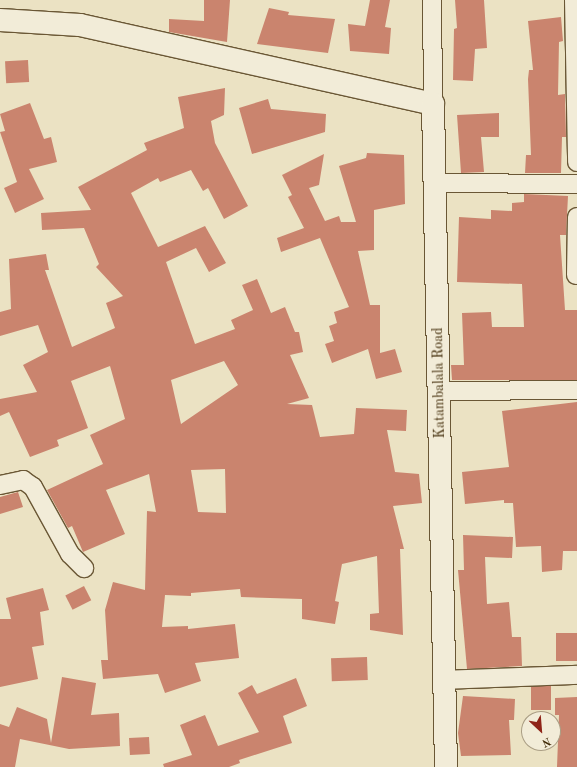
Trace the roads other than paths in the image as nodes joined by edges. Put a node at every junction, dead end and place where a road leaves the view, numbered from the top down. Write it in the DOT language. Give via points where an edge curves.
graph roads {
  1 [pos="432,0"];
  2 [pos="574,0"];
  3 [pos="0,20"];
  4 [pos="433,104"];
  5 [pos="577,162"];
  6 [pos="435,183"];
  7 [pos="577,184"];
  8 [pos="577,217"];
  9 [pos="576,275"];
  10 [pos="577,390"];
  11 [pos="439,391"];
  12 [pos="0,485"];
  13 [pos="84,568"];
  14 [pos="577,675"];
  15 [pos="444,680"];
  16 [pos="446,767"];
  1 -- 4 [label="street, Katambalala Road"];
  2 -- 5 [label="street"];
  3 -- 4 [label="main road" via="80,25"];
  4 -- 6 [label="main road, Katambalala Road"];
  6 -- 7 [label="street"];
  6 -- 11 [label="main road, Katambalala Road"];
  8 -- 9 [label="street"];
  10 -- 11 [label="street"];
  11 -- 15 [label="main road, Katambalala Road"];
  12 -- 13 [label="street" via="23,480 33,487 70,554"];
  14 -- 15 [label="street"];
  15 -- 16 [label="main road, Katambalala Road"];
}
